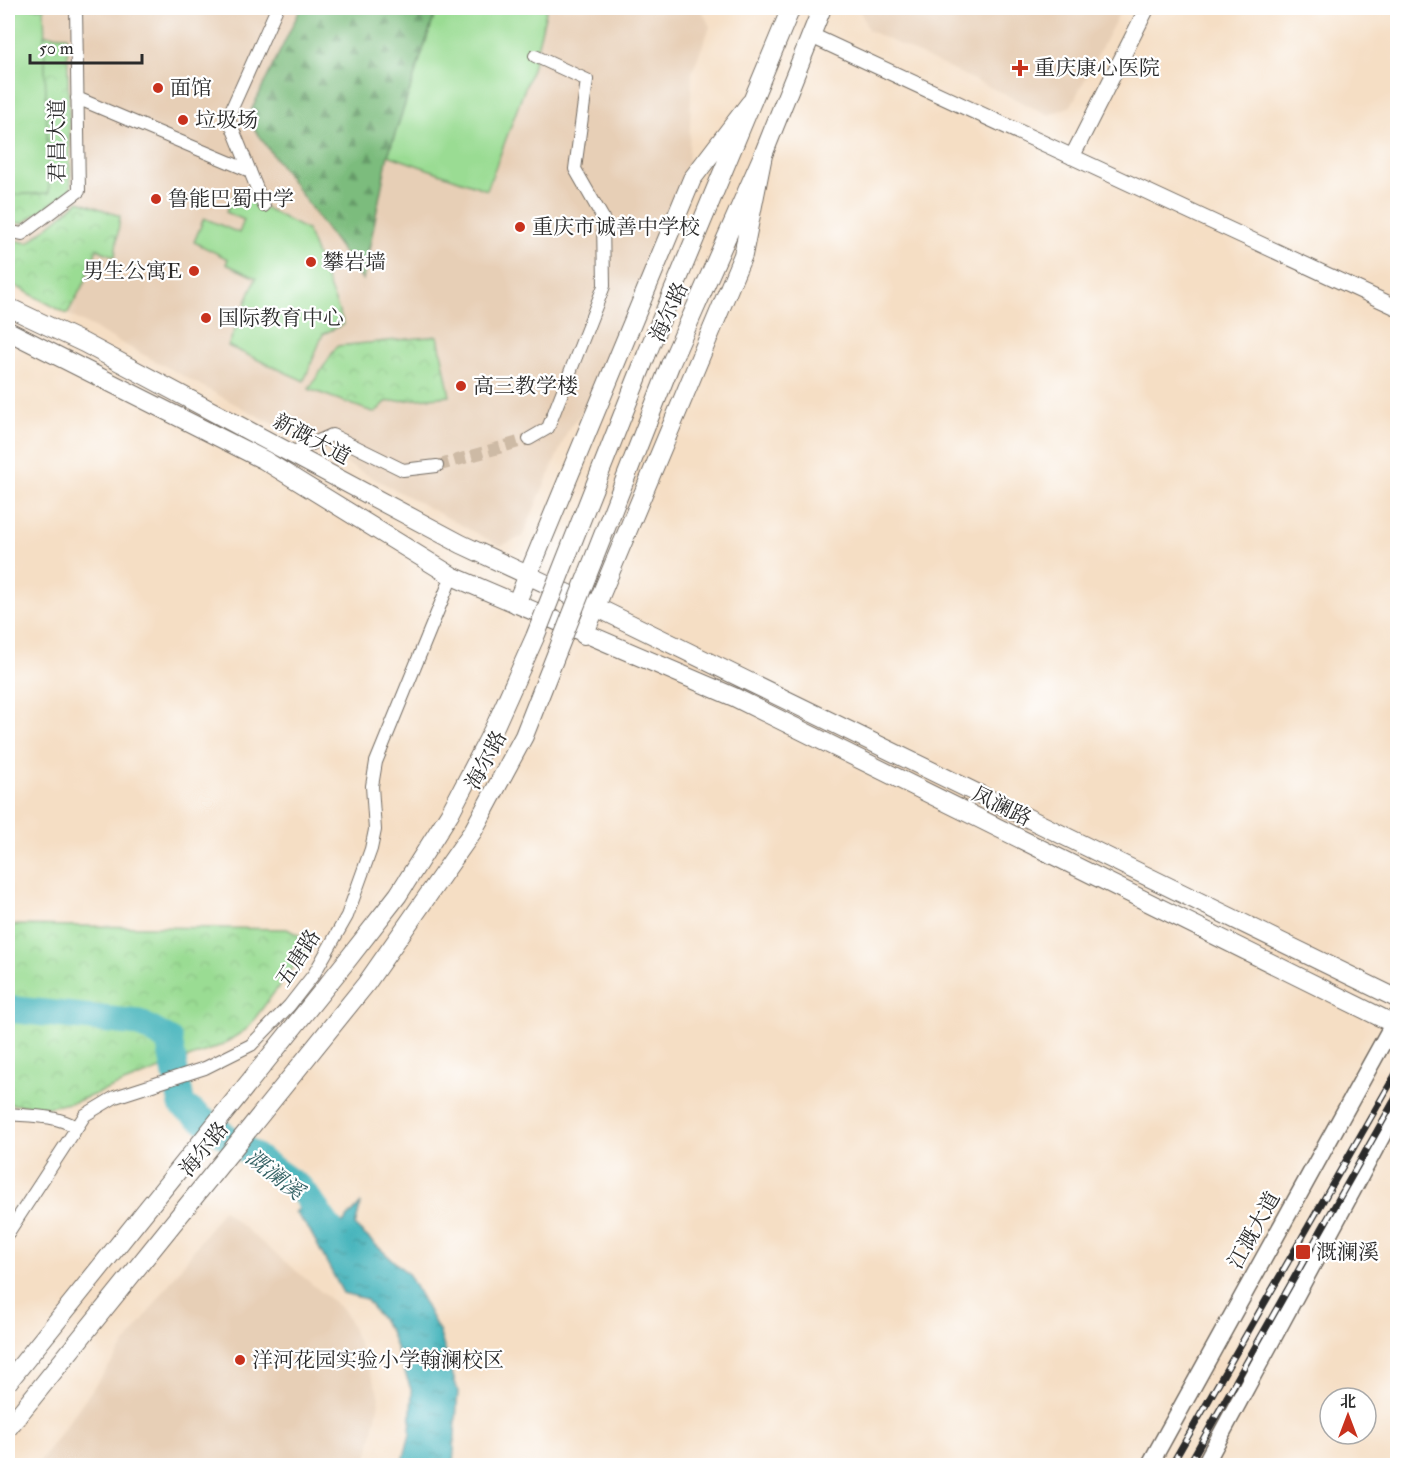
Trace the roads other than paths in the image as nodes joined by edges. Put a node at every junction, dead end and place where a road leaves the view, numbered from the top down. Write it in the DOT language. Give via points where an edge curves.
graph roads {
  1 [pos="75,8"];
  2 [pos="277,8"];
  3 [pos="791,8"];
  4 [pos="822,8"];
  5 [pos="1147,8"];
  6 [pos="810,35"];
  7 [pos="535,56"];
  8 [pos="77,98"];
  9 [pos="750,103"];
  10 [pos="763,155"];
  11 [pos="1072,157"];
  12 [pos="250,171"];
  13 [pos="264,206"];
  14 [pos="8,231"];
  15 [pos="8,307"];
  16 [pos="1398,308"];
  17 [pos="8,332"];
  18 [pos="528,439"];
  19 [pos="291,453"];
  20 [pos="437,466"];
  21 [pos="528,575"];
  22 [pos="452,576"];
  23 [pos="516,604"];
  24 [pos="596,607"];
  25 [pos="584,635"];
  26 [pos="1398,999"];
  27 [pos="1396,1021"];
  28 [pos="1398,1106"];
  29 [pos="8,1114"];
  30 [pos="76,1127"];
  31 [pos="8,1233"];
  32 [pos="8,1382"];
  33 [pos="8,1428"];
  34 [pos="1149,1466"];
  35 [pos="1204,1466"];
  1 -- 8 [label="street, 君昌大道"];
  2 -- 12 [label="street" via="228,117"];
  3 -- 9 [label="main road, 海尔路"];
  4 -- 6 [label="main road, 海尔路"];
  5 -- 11 [label="street"];
  6 -- 10 [label="main road, 海尔路"];
  6 -- 11 [label="street"];
  7 -- 18 [label="street" via="587,80 575,169 603,218 604,286 548,428"];
  8 -- 12 [label="street"];
  8 -- 14 [label="street, 君昌大道" via="79,191 22,234"];
  9 -- 21 [label="main road" via="692,179"];
  9 -- 32 [label="main road, 海尔路, bridge" via="535,637 450,813 398,895"];
  10 -- 24 [label="main road" via="743,255"];
  10 -- 33 [label="main road, 海尔路, bridge" via="670,365 524,736 473,831 366,984"];
  11 -- 16 [label="street"];
  12 -- 13 [label="street"];
  15 -- 19 [label="main road, 新溉大道"];
  17 -- 22 [label="main road, 新溉大道" via="264,460"];
  19 -- 20 [label="street" via="332,435 403,471"];
  19 -- 21 [label="main road, 新溉大道" via="461,544"];
  21 -- 23 [label="main road"];
  21 -- 24 [label="main road, 新溉大道"];
  22 -- 23 [label="main road, 新溉大道"];
  22 -- 30 [label="street, 五唐路" via="376,762 371,849 347,916 314,974 251,1045 205,1068 115,1097 85,1115"];
  23 -- 25 [label="main road, 新溉大道"];
  24 -- 25 [label="main road"];
  24 -- 26 [label="main road, 凤澜路"];
  25 -- 27 [label="main road, 凤澜路" via="734,697"];
  27 -- 34 [label="main road, 江溉大道"];
  28 -- 35 [label="main road"];
  29 -- 30 [label="street" via="65,1120"];
  30 -- 31 [label="street, 五唐路"];
}
